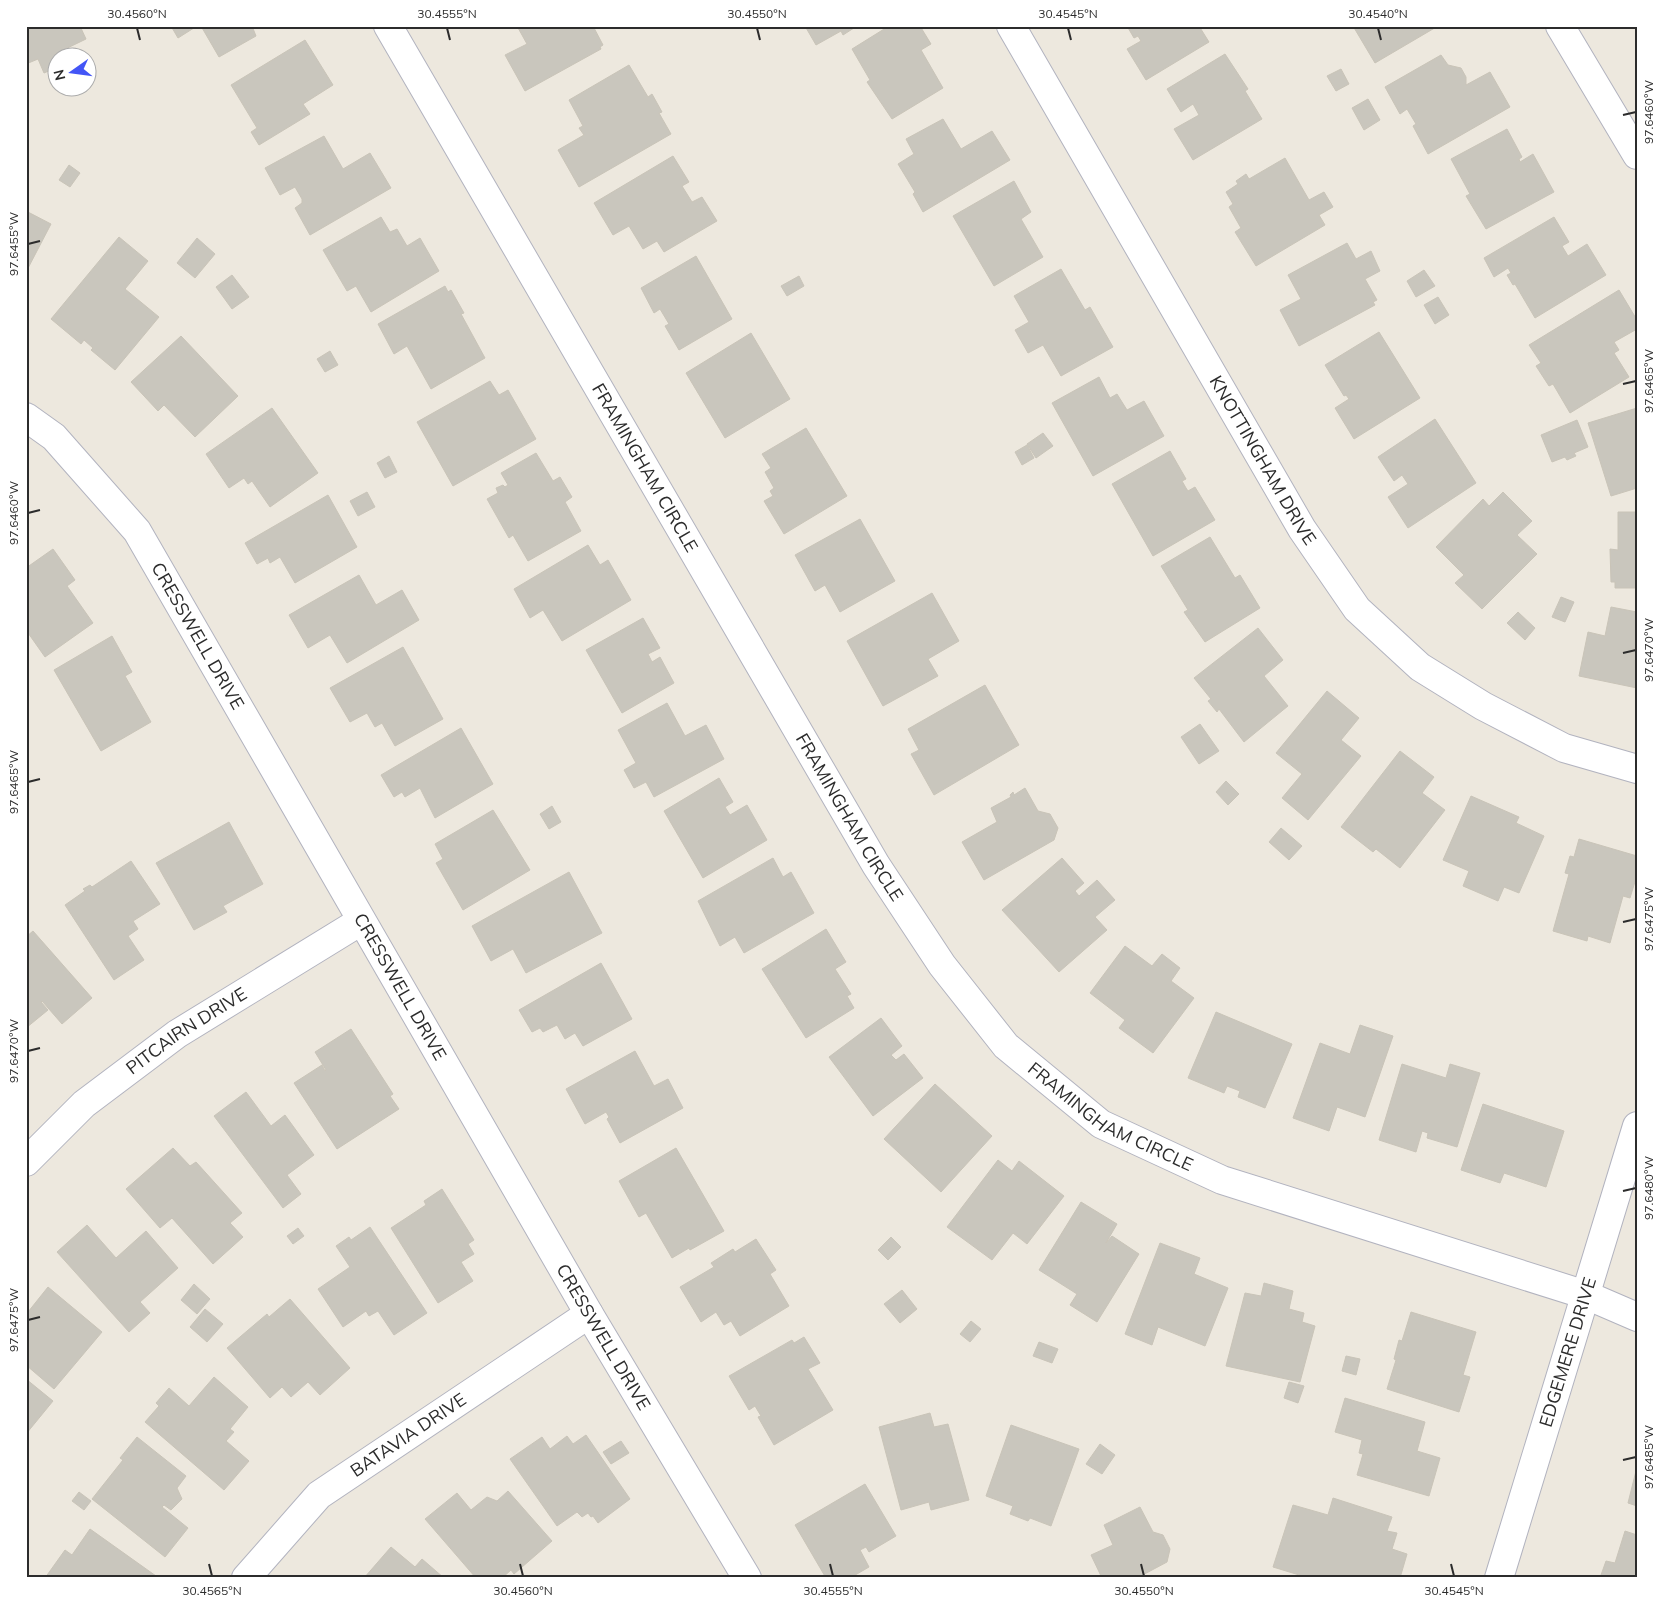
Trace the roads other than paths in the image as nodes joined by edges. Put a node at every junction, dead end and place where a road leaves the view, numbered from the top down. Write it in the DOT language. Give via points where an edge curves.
graph roads {
  1 [pos="388,26"];
  2 [pos="1011,26"];
  3 [pos="1560,26"];
  4 [pos="1637,155"];
  5 [pos="26,417"];
  6 [pos="1637,769"];
  7 [pos="360,921"];
  8 [pos="1637,1126"];
  9 [pos="26,1162"];
  10 [pos="1586,1295"];
  11 [pos="589,1314"];
  12 [pos="1637,1317"];
  13 [pos="246,1578"];
  14 [pos="747,1578"];
  15 [pos="1500,1578"];
  1 -- 10 [label="street, FRAMINGHAM CIRCLE" via="876,865 942,965 1006,1046 1101,1124 1222,1180"];
  2 -- 6 [label="street, KNOTTINGHAM DRIVE" via="1302,529 1357,609 1420,667 1483,706 1564,748"];
  3 -- 4 [label="street"];
  5 -- 7 [label="street, CRESSWELL DRIVE" via="54,437 137,531"];
  7 -- 9 [label="street, PITCAIRN DRIVE" via="177,1034 84,1104"];
  7 -- 11 [label="street, CRESSWELL DRIVE"];
  8 -- 10 [label="street, EDGEMERE DRIVE"];
  10 -- 12 [label="street, FRAMINGHAM CIRCLE"];
  10 -- 15 [label="street, EDGEMERE DRIVE"];
  11 -- 13 [label="street, BATAVIA DRIVE" via="319,1495"];
  11 -- 14 [label="street, CRESSWELL DRIVE"];
}
